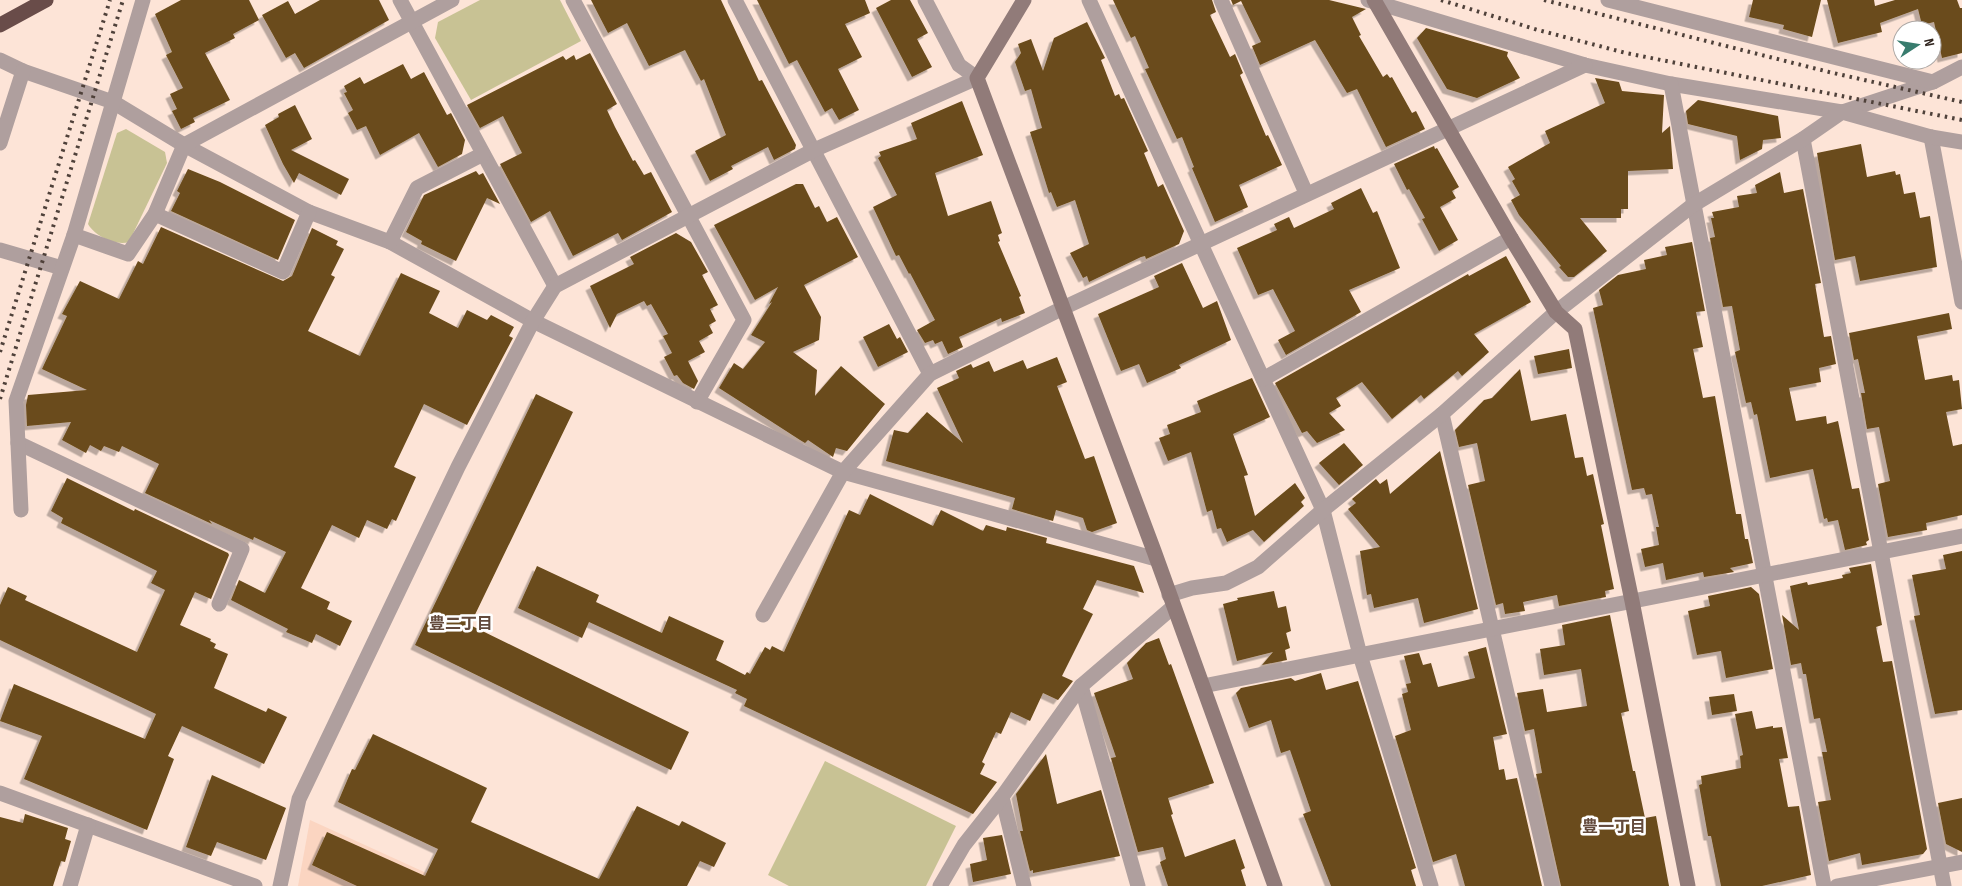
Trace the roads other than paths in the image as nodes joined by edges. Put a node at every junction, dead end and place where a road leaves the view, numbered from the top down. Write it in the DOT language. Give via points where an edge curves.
graph roads {
  1 [pos="46,0"];
  2 [pos="143,0"];
  3 [pos="400,0"];
  4 [pos="452,0"];
  5 [pos="573,0"];
  6 [pos="735,0"];
  7 [pos="925,0"];
  8 [pos="1024,0"];
  9 [pos="1089,0"];
  10 [pos="1221,0"];
  11 [pos="1608,0"];
  12 [pos="1372,1"];
  13 [pos="411,21"];
  14 [pos="0,25"];
  15 [pos="0,60"];
  16 [pos="1585,65"];
  17 [pos="1962,67"];
  18 [pos="23,71"];
  19 [pos="977,78"];
  20 [pos="1933,82"];
  21 [pos="1670,84"];
  22 [pos="113,102"];
  23 [pos="1842,112"];
  24 [pos="1448,129"];
  25 [pos="1931,137"];
  26 [pos="1803,139"];
  27 [pos="1962,142"];
  28 [pos="0,143"];
  29 [pos="184,145"];
  30 [pos="814,150"];
  31 [pos="483,154"];
  32 [pos="1306,194"];
  33 [pos="1692,205"];
  34 [pos="309,212"];
  35 [pos="155,214"];
  36 [pos="688,215"];
  37 [pos="74,235"];
  38 [pos="1511,238"];
  39 [pos="390,242"];
  40 [pos="1202,244"];
  41 [pos="0,250"];
  42 [pos="62,268"];
  43 [pos="555,286"];
  44 [pos="1962,302"];
  45 [pos="1063,308"];
  46 [pos="1556,312"];
  47 [pos="533,322"];
  48 [pos="930,374"];
  49 [pos="1263,379"];
  50 [pos="697,402"];
  51 [pos="1442,414"];
  52 [pos="18,443"];
  53 [pos="843,472"];
  54 [pos="21,510"];
  55 [pos="1323,510"];
  56 [pos="1962,536"];
  57 [pos="1881,552"];
  58 [pos="1156,559"];
  59 [pos="1764,575"];
  60 [pos="1171,601"];
  61 [pos="1632,601"];
  62 [pos="219,604"];
  63 [pos="763,615"];
  64 [pos="1491,629"];
  65 [pos="1360,655"];
  66 [pos="1082,686"];
  67 [pos="1203,686"];
  68 [pos="0,793"];
  69 [pos="1002,797"];
  70 [pos="88,825"];
  71 [pos="1962,862"];
  72 [pos="1940,866"];
  73 [pos="70,886"];
  74 [pos="255,886"];
  75 [pos="280,886"];
  76 [pos="940,886"];
  77 [pos="1024,886"];
  78 [pos="1138,886"];
  79 [pos="1275,886"];
  80 [pos="1431,886"];
  81 [pos="1552,886"];
  82 [pos="1688,886"];
  83 [pos="1824,886"];
  84 [pos="1837,886"];
  85 [pos="1944,886"];
  1 -- 14 [label="highway"];
  2 -- 22 [label="street"];
  3 -- 13 [label="street"];
  4 -- 13 [label="street"];
  5 -- 36 [label="street"];
  6 -- 30 [label="street"];
  7 -- 19 [label="street" via="959,65"];
  8 -- 19 [label="street"];
  9 -- 40 [label="street"];
  10 -- 32 [label="street"];
  11 -- 20 [label="street"];
  12 -- 16 [label="street"];
  12 -- 24 [label="street"];
  13 -- 29 [label="street"];
  13 -- 31 [label="street"];
  15 -- 18 [label="street"];
  16 -- 21 [label="street"];
  16 -- 24 [label="street"];
  17 -- 20 [label="street"];
  18 -- 22 [label="street"];
  18 -- 28 [label="street"];
  19 -- 30 [label="street"];
  19 -- 45 [label="street"];
  20 -- 23 [label="street"];
  21 -- 23 [label="street"];
  21 -- 33 [label="street"];
  22 -- 29 [label="street"];
  22 -- 37 [label="street"];
  23 -- 25 [label="street"];
  23 -- 26 [label="street"];
  24 -- 32 [label="street"];
  24 -- 38 [label="street"];
  25 -- 27 [label="street"];
  25 -- 44 [label="street"];
  26 -- 33 [label="street"];
  26 -- 57 [label="street"];
  29 -- 34 [label="street"];
  29 -- 35 [label="street"];
  30 -- 36 [label="street"];
  30 -- 48 [label="street"];
  31 -- 39 [label="street" via="417,188"];
  31 -- 43 [label="street"];
  32 -- 40 [label="street"];
  33 -- 46 [label="street"];
  33 -- 59 [label="street"];
  34 -- 35 [label="street" via="283,272"];
  34 -- 39 [label="street"];
  35 -- 37 [label="street" via="128,254"];
  36 -- 43 [label="street"];
  36 -- 50 [label="street" via="744,320"];
  37 -- 42 [label="street"];
  38 -- 46 [label="street"];
  38 -- 49 [label="street"];
  39 -- 47 [label="street"];
  40 -- 45 [label="street"];
  40 -- 49 [label="street"];
  41 -- 42 [label="street"];
  42 -- 52 [label="street" via="16,401"];
  43 -- 47 [label="street"];
  45 -- 48 [label="street"];
  45 -- 58 [label="street"];
  46 -- 51 [label="street"];
  46 -- 61 [label="street" via="1575,329"];
  47 -- 50 [label="street"];
  47 -- 75 [label="street" via="458,467 299,798"];
  48 -- 53 [label="street"];
  49 -- 55 [label="street"];
  50 -- 53 [label="street"];
  51 -- 55 [label="street"];
  51 -- 64 [label="street"];
  52 -- 54 [label="street"];
  52 -- 62 [label="street" via="242,549"];
  53 -- 58 [label="street"];
  53 -- 63 [label="street"];
  55 -- 60 [label="street" via="1258,567 1226,583 1192,588"];
  55 -- 65 [label="street"];
  56 -- 57 [label="street"];
  57 -- 59 [label="street"];
  57 -- 72 [label="street"];
  58 -- 60 [label="street"];
  59 -- 61 [label="street"];
  59 -- 83 [label="street"];
  60 -- 66 [label="street"];
  60 -- 67 [label="street"];
  61 -- 64 [label="street"];
  61 -- 82 [label="street"];
  64 -- 65 [label="street"];
  64 -- 81 [label="street"];
  65 -- 67 [label="street"];
  65 -- 80 [label="street"];
  66 -- 69 [label="street"];
  66 -- 78 [label="street"];
  67 -- 79 [label="street"];
  68 -- 70 [label="street"];
  69 -- 76 [label="street" via="964,845"];
  69 -- 77 [label="street"];
  70 -- 73 [label="street"];
  70 -- 74 [label="street"];
  71 -- 72 [label="street"];
  72 -- 84 [label="street"];
  72 -- 85 [label="street"];
}
